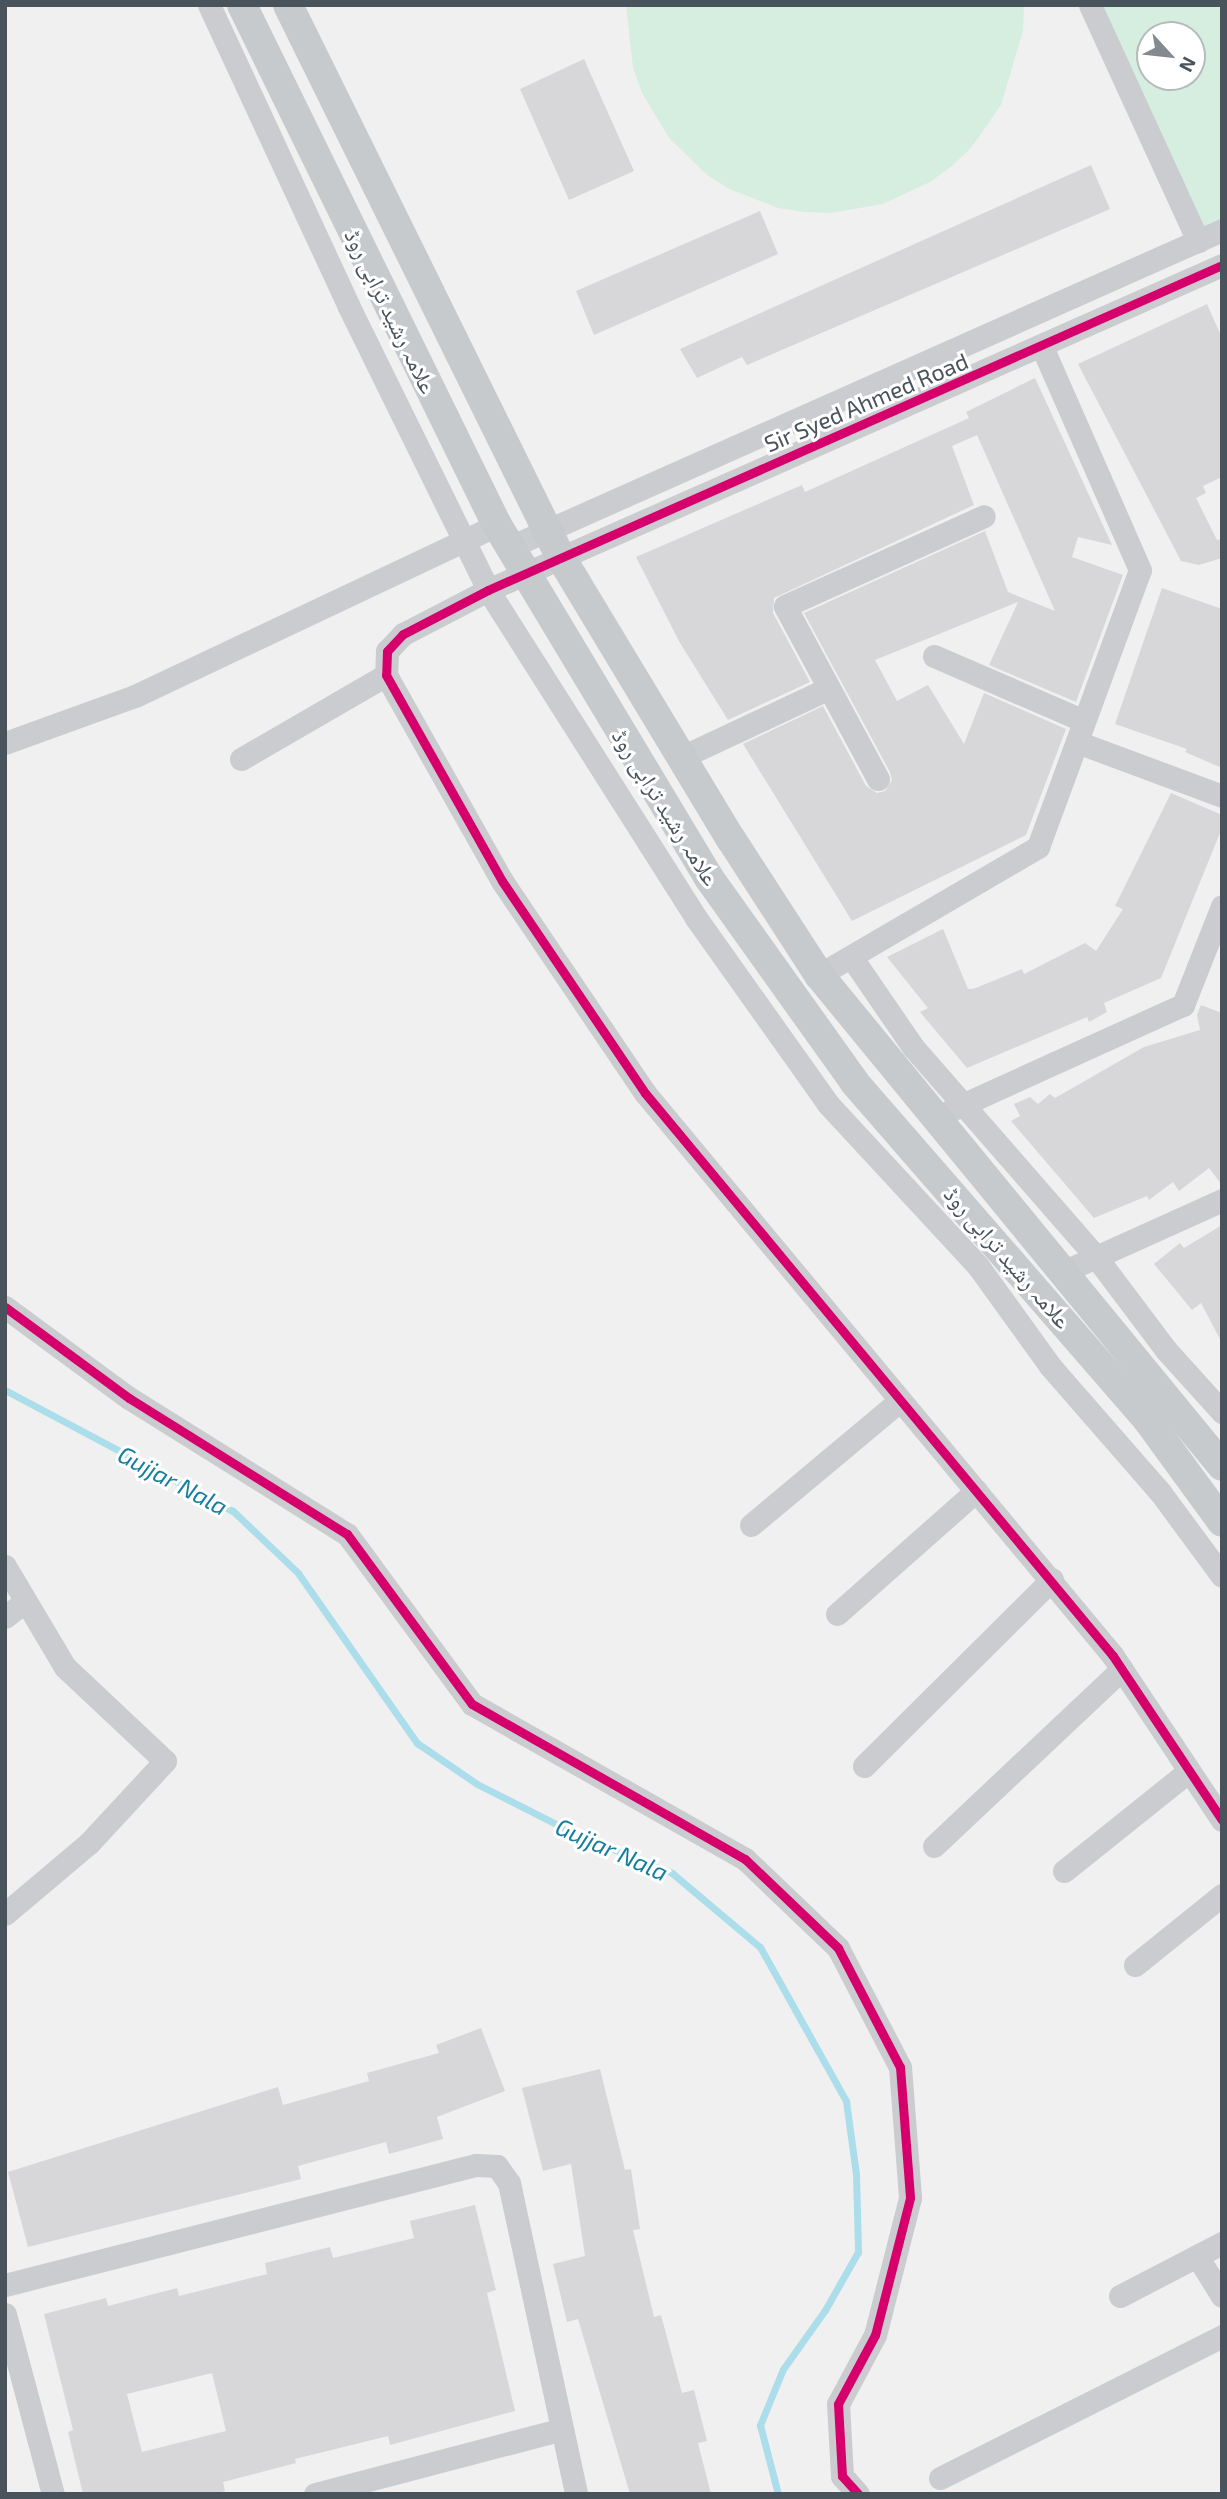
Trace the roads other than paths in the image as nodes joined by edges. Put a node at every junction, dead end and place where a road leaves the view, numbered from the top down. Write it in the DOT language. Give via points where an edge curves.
graph roads {
  1 [pos="209,5"];
  2 [pos="242,5"];
  3 [pos="288,5"];
  4 [pos="1090,5"];
  5 [pos="1222,230"];
  6 [pos="1198,241"];
  7 [pos="1221,269"];
  8 [pos="1042,347"];
  9 [pos="984,516"];
  10 [pos="503,536"];
  11 [pos="464,540"];
  12 [pos="553,543"];
  13 [pos="525,574"];
  14 [pos="488,590"];
  15 [pos="934,656"];
  16 [pos="386,675"];
  17 [pos="829,688"];
  18 [pos="1081,732"];
  19 [pos="5,743"];
  20 [pos="682,757"];
  21 [pos="241,759"];
  22 [pos="878,779"];
  23 [pos="1222,796"];
  24 [pos="1222,906"];
  25 [pos="852,958"];
  26 [pos="819,975"];
  27 [pos="951,1110"];
  28 [pos="1222,1200"];
  29 [pos="1096,1257"];
  30 [pos="1065,1270"];
  31 [pos="5,1307"];
  32 [pos="898,1402"];
  33 [pos="1222,1412"];
  34 [pos="1222,1466"];
  35 [pos="976,1491"];
  36 [pos="1222,1522"];
  37 [pos="751,1525"];
  38 [pos="5,1566"];
  39 [pos="1222,1576"];
  40 [pos="1052,1579"];
  41 [pos="24,1602"];
  42 [pos="837,1614"];
  43 [pos="5,1617"];
  44 [pos="1122,1670"];
  45 [pos="864,1766"];
  46 [pos="1189,1771"];
  47 [pos="1222,1820"];
  48 [pos="934,1846"];
  49 [pos="1064,1871"];
  50 [pos="1222,1895"];
  51 [pos="5,1913"];
  52 [pos="1135,1965"];
  53 [pos="1222,2243"];
  54 [pos="1197,2256"];
  55 [pos="5,2285"];
  56 [pos="1222,2295"];
  57 [pos="1120,2296"];
  58 [pos="5,2314"];
  59 [pos="1222,2336"];
  60 [pos="562,2429"];
  61 [pos="940,2478"];
  62 [pos="52,2494"];
  63 [pos="315,2494"];
  64 [pos="576,2494"];
  65 [pos="858,2494"];
  1 -- 11 [label="street"];
  2 -- 10 [label="main road, علامہ رشید ترابی روڈ"];
  3 -- 12 [label="main road, علامہ رشید ترابی روڈ"];
  4 -- 6 [label="street"];
  5 -- 6 [label="street, Sir Syed Ahmed Road"];
  6 -- 12 [label="street, Sir Syed Ahmed Road"];
  7 -- 8 [label="street, Sir Syed Ahmed Road"];
  8 -- 12 [label="street, Sir Syed Ahmed Road"];
  8 -- 18 [label="street" via="1140,570"];
  9 -- 17 [label="street" via="789,602 785,613"];
  10 -- 11 [label="street, Sir Syed Ahmed Road"];
  10 -- 12 [label="street, Sir Syed Ahmed Road"];
  10 -- 13 [label="main road, علامہ رشید ترابی روڈ"];
  11 -- 14 [label="street"];
  11 -- 19 [label="street, Sir Syed Ahmed Road" via="135,696"];
  12 -- 13 [label="street, Sir Syed Ahmed Road"];
  12 -- 20 [label="main road, علامہ رشید ترابی روڈ"];
  13 -- 14 [label="street, Sir Syed Ahmed Road"];
  13 -- 36 [label="main road, علامہ رشید ترابی روڈ" via="709,878 855,1083 1147,1419"];
  14 -- 16 [label="street, Sir Syed Ahmed Road" via="403,634 387,651"];
  14 -- 39 [label="street" via="696,918 828,1104 978,1266 1050,1366 1160,1492"];
  15 -- 18 [label="street"];
  16 -- 21 [label="street"];
  16 -- 32 [label="street" via="502,881 645,1093"];
  17 -- 20 [label="street"];
  17 -- 22 [label="street"];
  18 -- 23 [label="street"];
  18 -- 25 [label="street" via="1038,847"];
  20 -- 26 [label="main road, علامہ رشید ترابی روڈ"];
  24 -- 27 [label="street" via="1183,1005"];
  25 -- 26 [label="street"];
  25 -- 27 [label="street"];
  26 -- 27 [label="main road, علامہ رشید ترابی روڈ"];
  27 -- 29 [label="street"];
  27 -- 30 [label="main road, علامہ رشید ترابی روڈ"];
  28 -- 29 [label="street"];
  29 -- 30 [label="street"];
  29 -- 33 [label="street" via="1167,1350"];
  30 -- 34 [label="main road, علامہ رشید ترابی روڈ"];
  31 -- 65 [label="street" via="129,1398 347,1534 472,1704 745,1859 838,1948 900,2067 910,2198 875,2335 838,2404 842,2476"];
  32 -- 35 [label="street"];
  32 -- 37 [label="street"];
  35 -- 40 [label="street"];
  35 -- 42 [label="street"];
  38 -- 41 [label="street"];
  40 -- 44 [label="street"];
  40 -- 45 [label="street"];
  41 -- 43 [label="street"];
  41 -- 51 [label="street" via="65,1667 166,1760 89,1843"];
  44 -- 46 [label="street"];
  44 -- 48 [label="street"];
  46 -- 47 [label="street"];
  46 -- 49 [label="street"];
  50 -- 52 [label="street"];
  53 -- 54 [label="street"];
  54 -- 56 [label="street"];
  54 -- 57 [label="street"];
  55 -- 60 [label="street" via="476,2165 497,2166 509,2183"];
  58 -- 62 [label="street"];
  59 -- 61 [label="street"];
  60 -- 63 [label="street"];
  60 -- 64 [label="street"];
}
